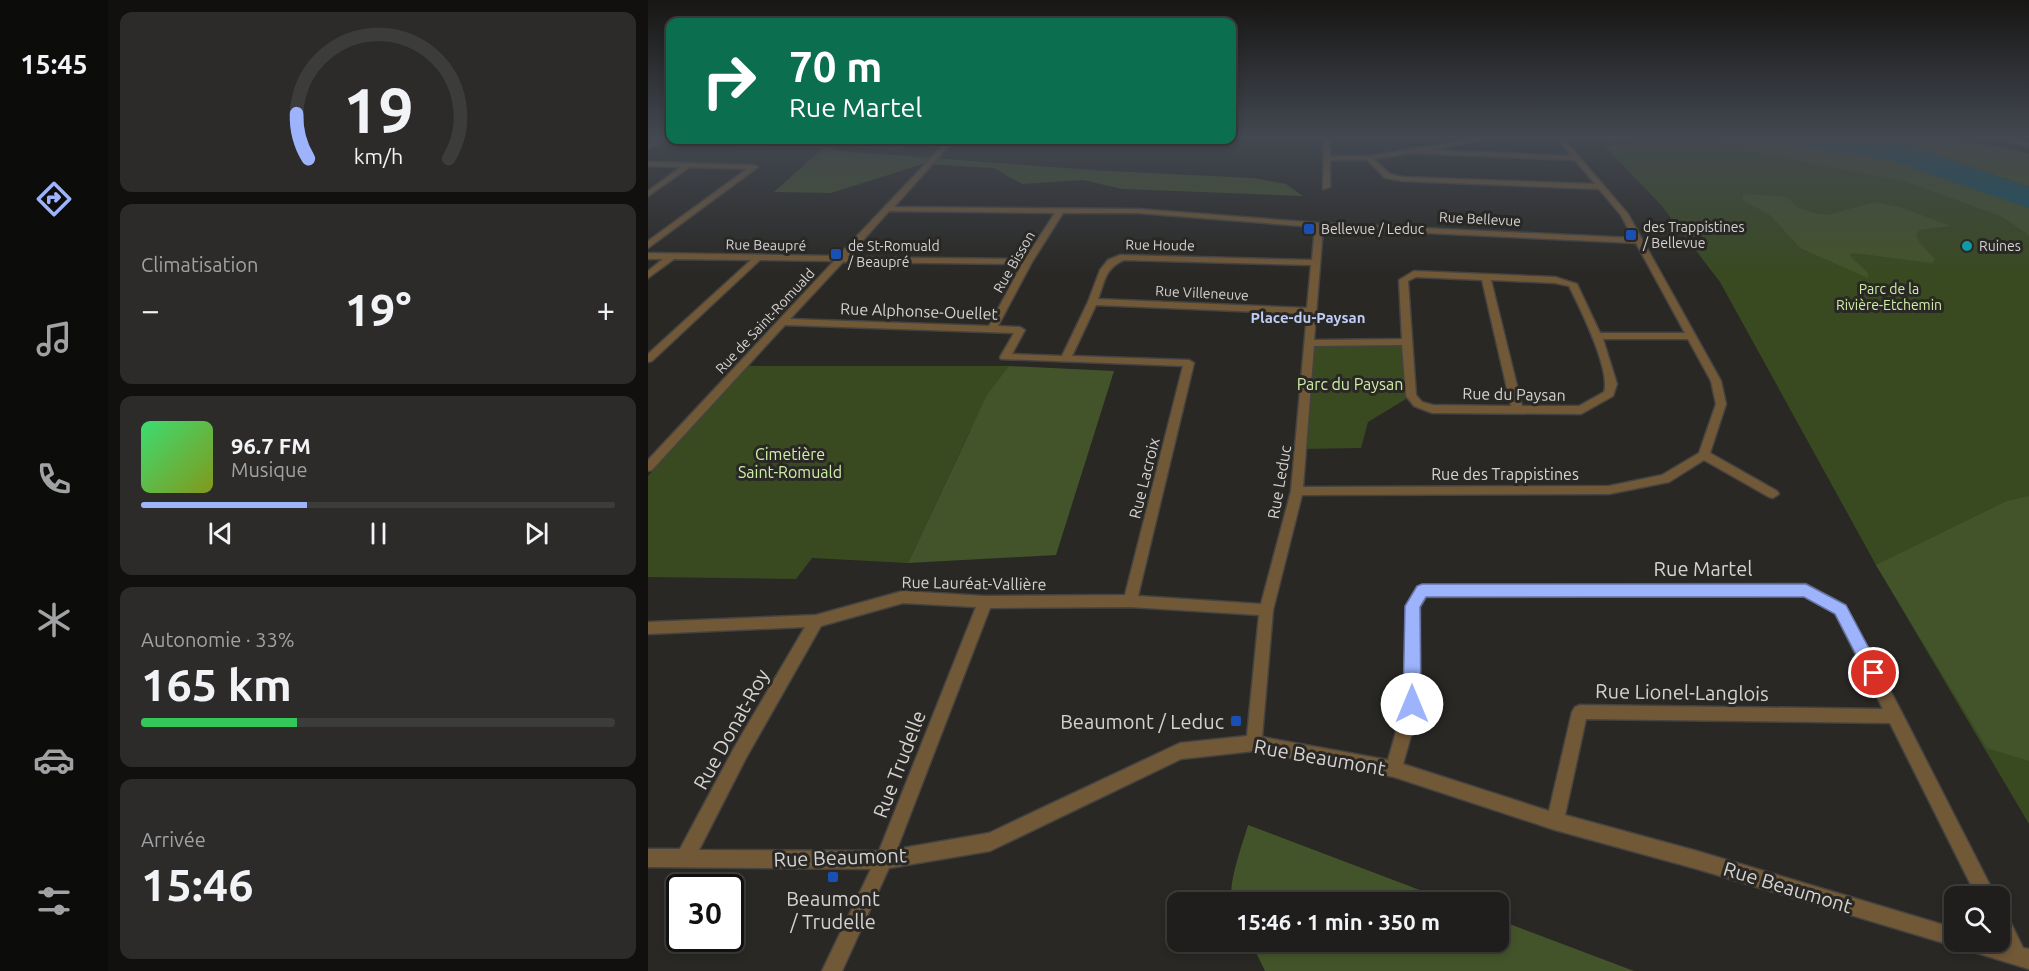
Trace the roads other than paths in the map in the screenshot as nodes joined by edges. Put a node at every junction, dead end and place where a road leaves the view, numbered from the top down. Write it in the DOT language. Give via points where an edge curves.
graph roads {
  1 [pos="663,183"];
  2 [pos="732,183"];
  3 [pos="911,183"];
  4 [pos="1326,183"];
  5 [pos="1510,183"];
  6 [pos="1599,183"];
  7 [pos="1326,187"];
  8 [pos="1602,187"];
  9 [pos="648,194"];
  10 [pos="888,209"];
  11 [pos="1060,211"];
  12 [pos="1319,225"];
  13 [pos="1639,241"];
  14 [pos="648,245"];
  15 [pos="648,256"];
  16 [pos="671,257"];
  17 [pos="758,258"];
  18 [pos="840,259"];
  19 [pos="1028,262"];
  20 [pos="1316,263"];
  21 [pos="648,275"];
  22 [pos="1486,279"];
  23 [pos="1093,302"];
  24 [pos="1310,311"];
  25 [pos="781,322"];
  26 [pos="993,327"];
  27 [pos="1597,336"];
  28 [pos="1690,336"];
  29 [pos="1407,342"];
  30 [pos="1311,343"];
  31 [pos="1066,357"];
  32 [pos="648,359"];
  33 [pos="1189,363"];
  34 [pos="1517,409"];
  35 [pos="1704,455"];
  36 [pos="648,467"];
  37 [pos="1298,491"];
  38 [pos="1773,494"];
  39 [pos="1130,601"];
  40 [pos="985,602"];
  41 [pos="1266,610"];
  42 [pos="816,621"];
  43 [pos="648,628"];
  44 [pos="1896,716"];
  45 [pos="1254,743"];
  46 [pos="1394,769"];
  47 [pos="1555,821"];
  48 [pos="648,858"];
  49 [pos="685,859"];
  50 [pos="884,860"];
  51 [pos="1981,886"];
  52 [pos="1944,934"];
  53 [pos="2010,937"];
  54 [pos="2006,952"];
  55 [pos="2023,957"];
  56 [pos="832,971"];
  1 -- 9 [label="street"];
  2 -- 14 [label="street"];
  3 -- 10 [label="street, Rue de Saint-Romuald"];
  4 -- 7 [label="street"];
  5 -- 8 [label="street"];
  6 -- 8 [label="street"];
  8 -- 13 [label="street"];
  10 -- 11 [label="street, Rue Bellevue"];
  10 -- 18 [label="street, Rue de Saint-Romuald"];
  11 -- 12 [label="street, Rue Bellevue" via="1138,211"];
  11 -- 19 [label="street, Rue Bisson"];
  12 -- 13 [label="street, Rue Bellevue"];
  12 -- 20 [label="street, Rue Leduc"];
  13 -- 28 [label="street"];
  15 -- 16 [label="street, Rue Beaupré"];
  16 -- 17 [label="street, Rue Beaupré"];
  16 -- 21 [label="street"];
  17 -- 18 [label="street, Rue Beaupré"];
  17 -- 32 [label="street"];
  18 -- 19 [label="street, Rue Beaupré"];
  18 -- 25 [label="street, Rue de Saint-Romuald"];
  19 -- 26 [label="street, Rue Bisson"];
  20 -- 23 [label="street, Rue Houde" via="1123,257 1104,270"];
  20 -- 24 [label="street, Rue Leduc"];
  22 -- 27 [label="street, Rue du Paysan" via="1573,284"];
  22 -- 29 [label="street, Rue du Paysan" via="1407,276 1403,280"];
  22 -- 34 [label="street"];
  23 -- 24 [label="street, Rue Villeneuve"];
  23 -- 31 [label="street, Rue Houde"];
  24 -- 30 [label="street, Rue Leduc"];
  25 -- 26 [label="street, Rue Alphonse-Ouellet"];
  25 -- 36 [label="street, Rue de Saint-Romuald"];
  26 -- 31 [label="street, Rue Alphonse-Ouellet" via="1020,330 1005,357"];
  27 -- 28 [label="street"];
  27 -- 34 [label="street, Rue du Paysan" via="1612,384 1609,394 1581,410"];
  28 -- 35 [label="street" via="1716,381 1721,404"];
  29 -- 30 [label="street"];
  29 -- 34 [label="street, Rue du Paysan" via="1411,396 1418,404 1432,409"];
  30 -- 37 [label="street, Rue Leduc"];
  31 -- 33 [label="street, Rue Alphonse-Ouellet"];
  33 -- 39 [label="street, Rue Lacroix"];
  35 -- 37 [label="street, Rue des Trappistines" via="1665,479 1608,490"];
  35 -- 38 [label="street"];
  37 -- 41 [label="street, Rue Leduc"];
  39 -- 40 [label="street, Rue Lauréat-Vallière"];
  39 -- 41 [label="street, Rue Lauréat-Vallière"];
  40 -- 42 [label="street, Rue Lauréat-Vallière" via="903,597"];
  40 -- 50 [label="street, Rue Trudelle"];
  41 -- 45 [label="street, Rue Leduc"];
  42 -- 43 [label="street, Rue Lauréat-Vallière"];
  42 -- 49 [label="street, Rue Donat-Roy"];
  44 -- 46 [label="street, Rue Martel" via="1840,609 1806,590 1422,591 1413,606 1412,704"];
  44 -- 47 [label="street, Rue Lionel-Langlois" via="1580,712"];
  44 -- 51 [label="street, Rue Martel"];
  45 -- 46 [label="street, Rue Beaumont"];
  45 -- 50 [label="street, Rue Beaumont" via="1180,751 990,842"];
  46 -- 47 [label="street, Rue Beaumont"];
  47 -- 52 [label="street, Rue Beaumont"];
  48 -- 49 [label="street, Rue Beaumont"];
  49 -- 50 [label="street, Rue Beaumont"];
  50 -- 56 [label="street, Rue Trudelle"];
  53 -- 55 [label="street"];
  54 -- 55 [label="street"];
}
